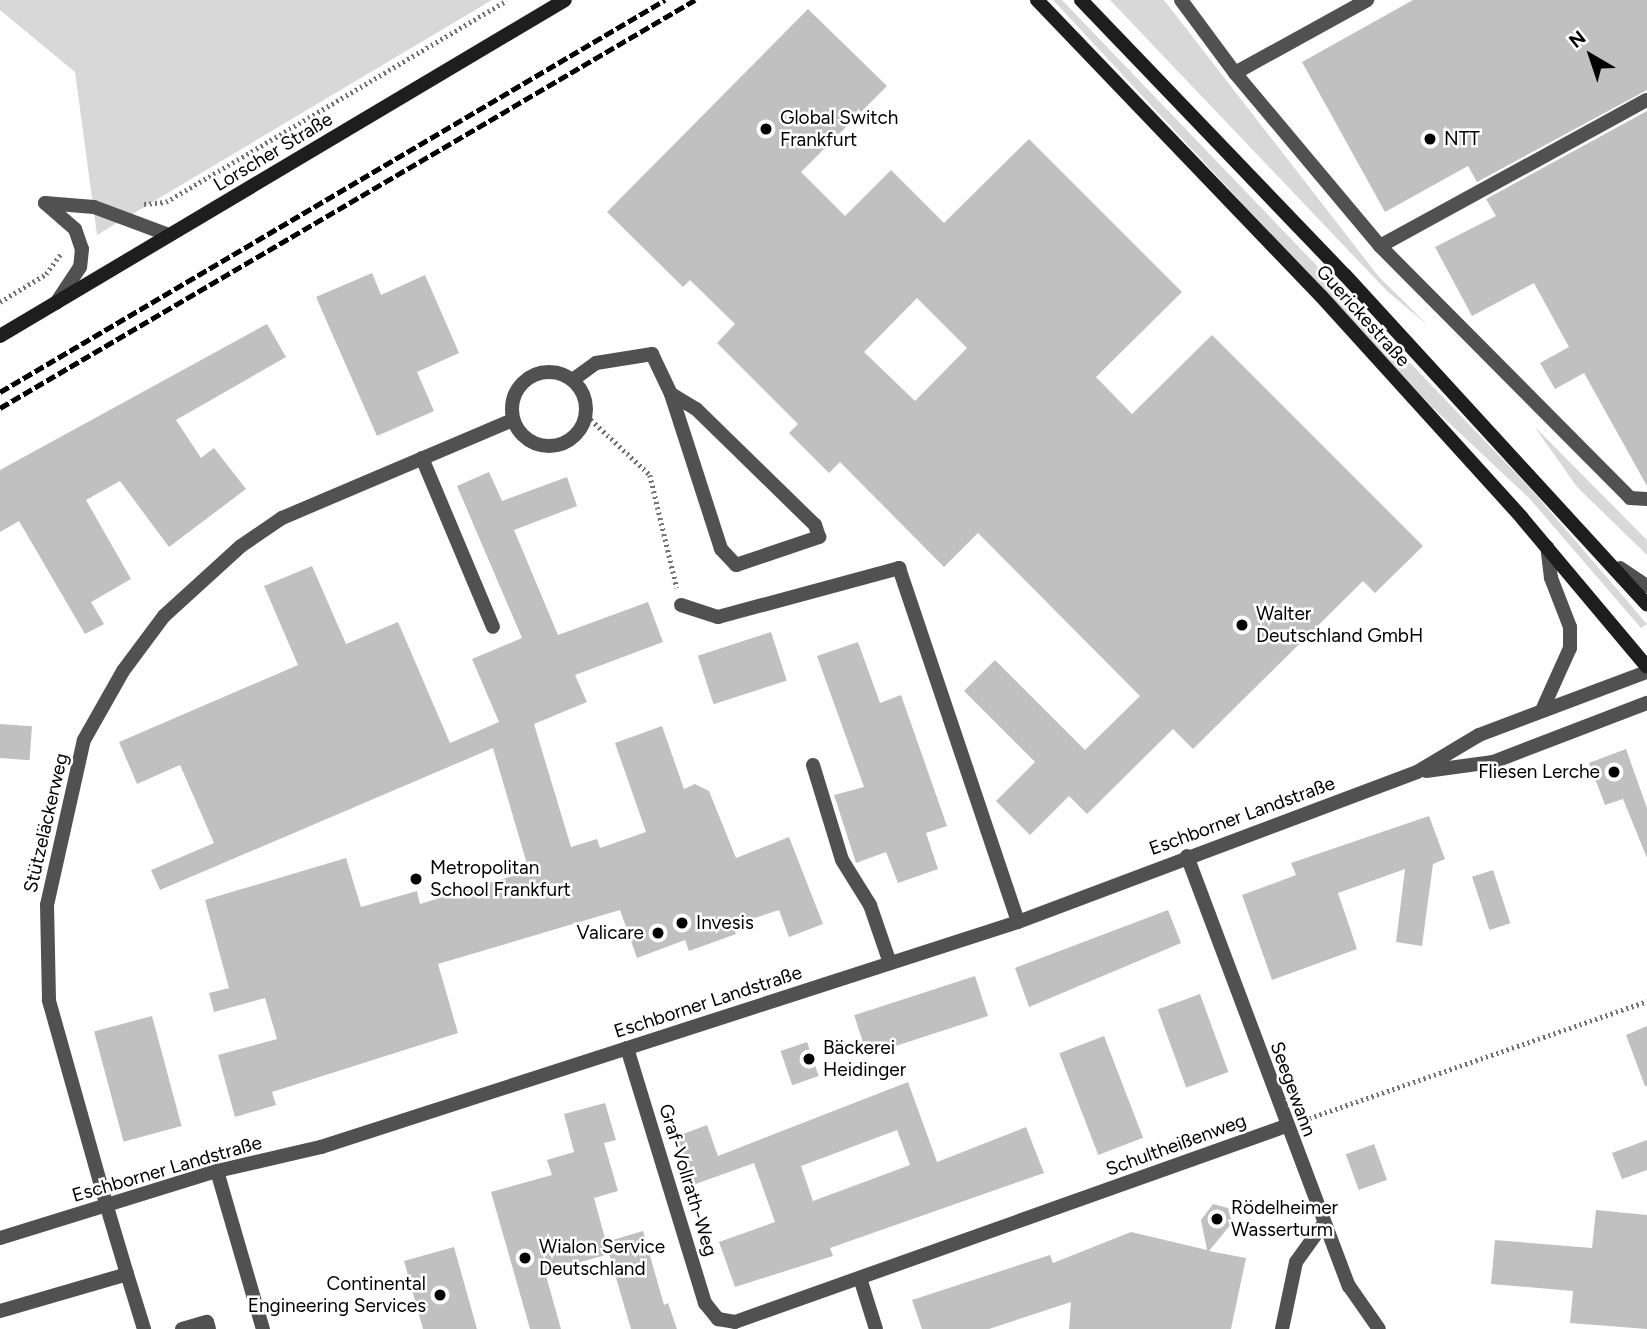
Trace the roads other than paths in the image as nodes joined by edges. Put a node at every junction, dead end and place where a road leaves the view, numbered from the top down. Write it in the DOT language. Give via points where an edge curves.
graph roads {
  1 [pos="565,0"];
  2 [pos="1037,0"];
  3 [pos="1081,0"];
  4 [pos="1181,0"];
  5 [pos="1367,0"];
  6 [pos="1235,73"];
  7 [pos="1647,100"];
  8 [pos="169,235"];
  9 [pos="1380,246"];
  10 [pos="56,303"];
  11 [pos="0,336"];
  12 [pos="573,379"];
  13 [pos="671,394"];
  14 [pos="513,420"];
  15 [pos="422,458"];
  16 [pos="1647,499"];
  17 [pos="1547,547"];
  18 [pos="1620,568"];
  19 [pos="1647,586"];
  20 [pos="1647,604"];
  21 [pos="681,605"];
  22 [pos="494,627"];
  23 [pos="1647,670"];
  24 [pos="1647,703"];
  25 [pos="1543,708"];
  26 [pos="813,765"];
  27 [pos="1417,772"];
  28 [pos="1187,856"];
  29 [pos="1018,922"];
  30 [pos="890,963"];
  31 [pos="627,1048"];
  32 [pos="1286,1126"];
  33 [pos="217,1171"];
  34 [pos="107,1207"];
  35 [pos="1324,1223"];
  36 [pos="0,1238"];
  37 [pos="127,1274"];
  38 [pos="860,1278"];
  39 [pos="0,1311"];
  40 [pos="718,1319"];
  41 [pos="738,1325"];
  42 [pos="144,1329"];
  43 [pos="182,1329"];
  44 [pos="209,1329"];
  45 [pos="263,1329"];
  46 [pos="876,1329"];
  47 [pos="1282,1329"];
  48 [pos="1379,1329"];
  1 -- 8 [label="main road, Lorscher Straße"];
  2 -- 17 [label="main road, Guerickestraße" via="1321,296"];
  3 -- 18 [label="main road, Guerickestraße"];
  4 -- 6 [label="street"];
  5 -- 6 [label="street"];
  6 -- 9 [label="street"];
  7 -- 9 [label="street"];
  8 -- 10 [label="main road, Lorscher Straße"];
  8 -- 10 [label="street" via="93,207 45,203 78,234 82,249 80,267"];
  9 -- 16 [label="street" via="1630,498"];
  10 -- 11 [label="main road, Lorscher Straße"];
  12 -- 13 [label="street" via="596,363 646,351"];
  12 -- 14 [label="street" via="553,370 534,374 521,383 511,404"];
  12 -- 14 [label="street" via="586,397 587,416 578,435 559,446 543,447 521,435"];
  13 -- 13 [label="street" via="729,560 744,566 820,537 815,525 706,419"];
  14 -- 15 [label="street, Stützeläckerweg"];
  15 -- 22 [label="street"];
  15 -- 34 [label="street, Stützeläckerweg" via="282,518 202,578 124,671 85,740 47,905 48,1000"];
  17 -- 23 [label="main road, Guerickestraße"];
  17 -- 25 [label="street" via="1551,578 1570,626 1570,648"];
  18 -- 19 [label="street"];
  18 -- 20 [label="main road, Guerickestraße"];
  21 -- 29 [label="street" via="718,617 898,568"];
  23 -- 25 [label="street, Eschborner Landstraße"];
  24 -- 27 [label="street, Eschborner Landstraße" via="1493,762"];
  25 -- 27 [label="street, Eschborner Landstraße" via="1479,735"];
  26 -- 30 [label="street" via="842,860 870,905"];
  27 -- 28 [label="street, Eschborner Landstraße"];
  28 -- 29 [label="street, Eschborner Landstraße"];
  28 -- 32 [label="street, Seegewann"];
  29 -- 30 [label="street, Eschborner Landstraße"];
  30 -- 31 [label="street, Eschborner Landstraße"];
  31 -- 33 [label="street, Eschborner Landstraße" via="321,1147"];
  31 -- 40 [label="street, Graf-Vollrath-Weg" via="705,1303"];
  32 -- 35 [label="street, Seegewann"];
  32 -- 38 [label="street, Schultheißenweg"];
  33 -- 34 [label="street, Eschborner Landstraße"];
  33 -- 45 [label="street"];
  34 -- 36 [label="street, Eschborner Landstraße"];
  34 -- 37 [label="street, Stützeläckerweg"];
  35 -- 47 [label="street" via="1296,1262"];
  35 -- 48 [label="street, Seegewann" via="1349,1286"];
  37 -- 39 [label="street"];
  37 -- 42 [label="street, Stützeläckerweg"];
  38 -- 41 [label="street, Schultheißenweg"];
  38 -- 46 [label="street"];
  40 -- 41 [label="street, Schultheißenweg"];
  43 -- 44 [label="street" via="207,1322"];
}
